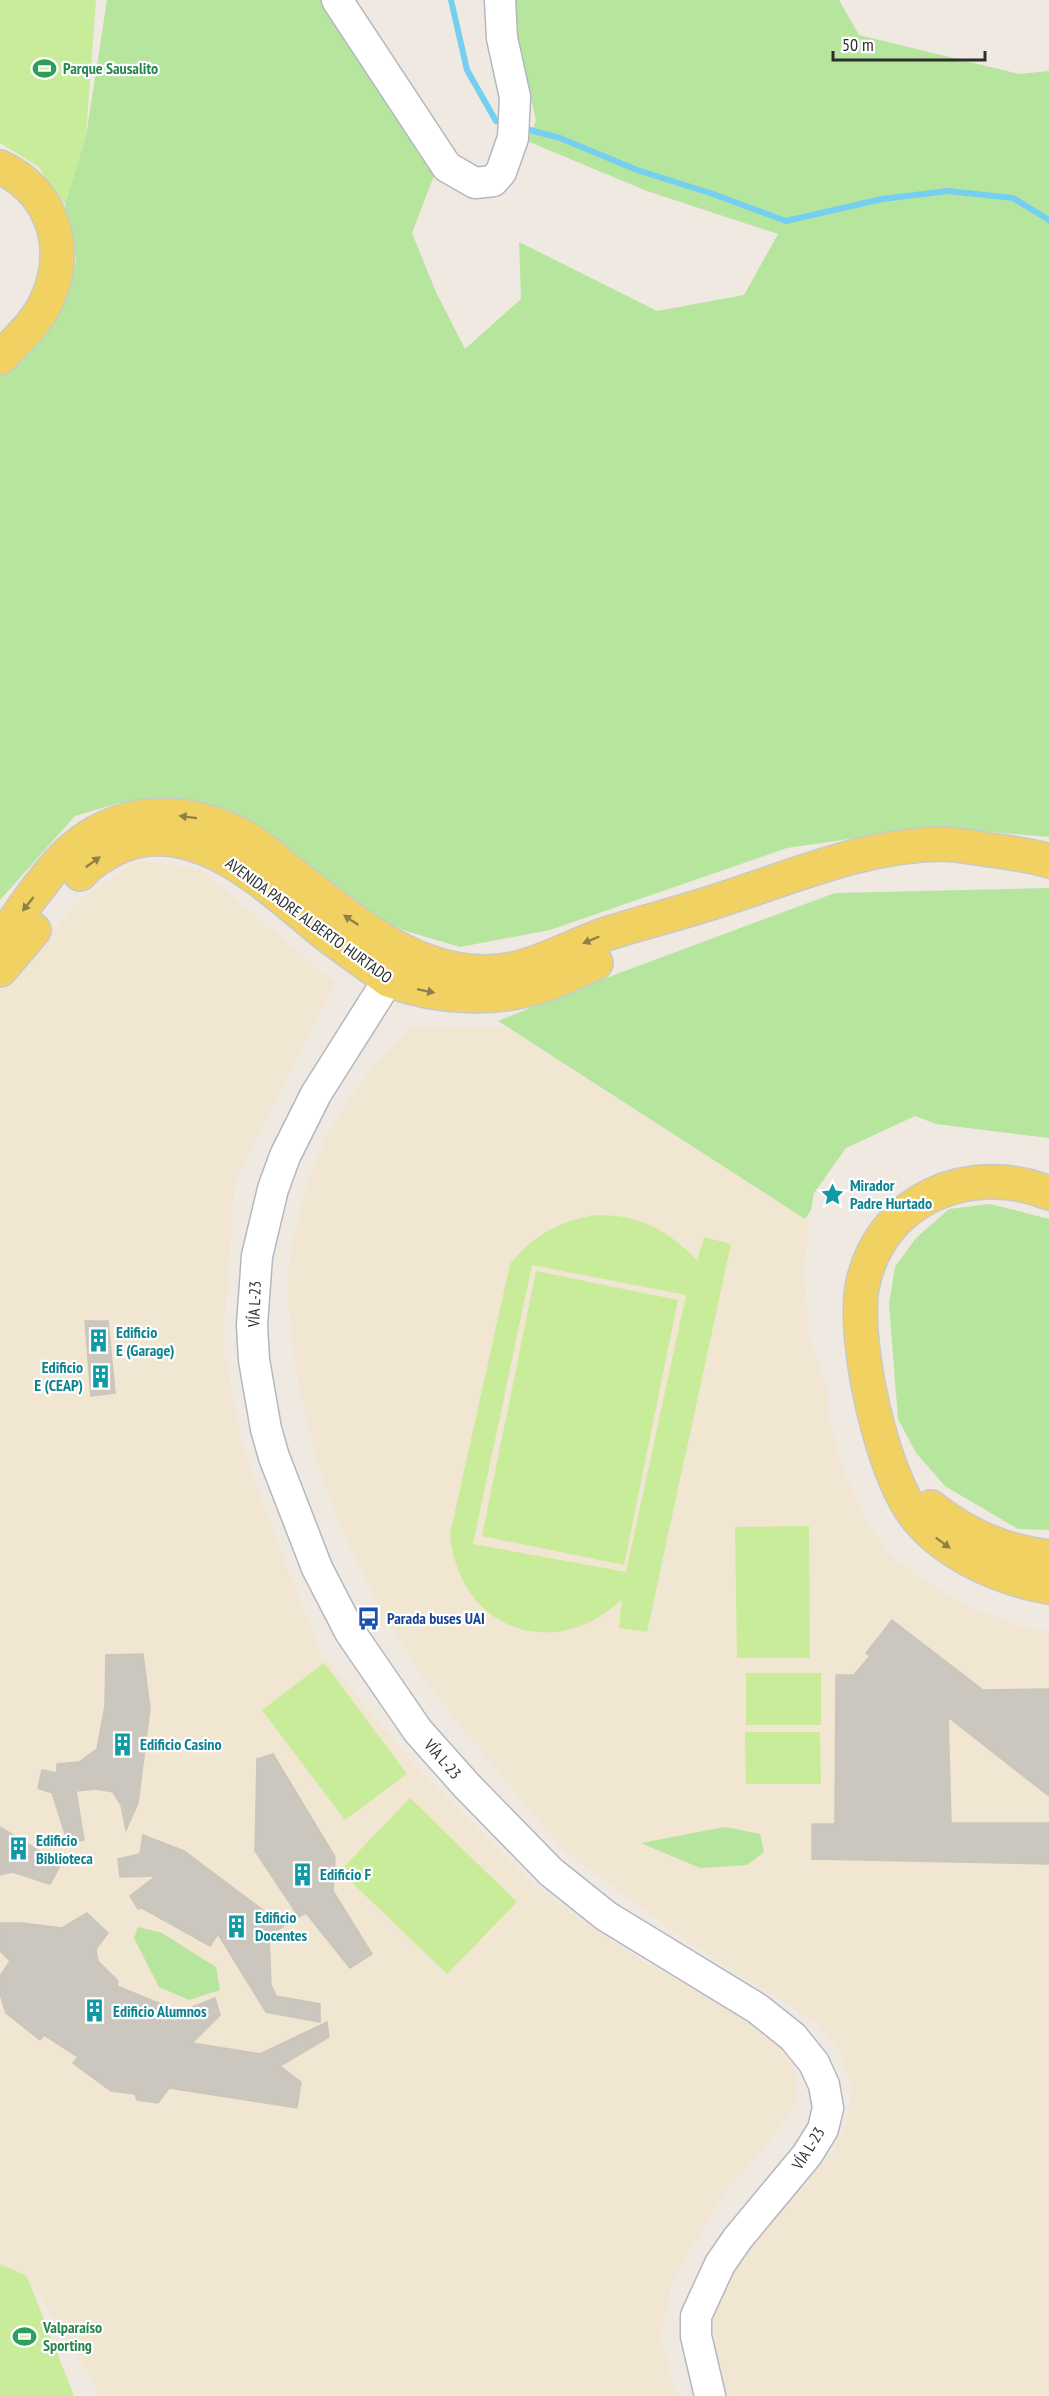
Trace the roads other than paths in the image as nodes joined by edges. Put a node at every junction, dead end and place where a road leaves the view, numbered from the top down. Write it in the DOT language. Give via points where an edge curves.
graph roads {
  1 [pos="337,0"];
  2 [pos="500,0"];
  3 [pos="0,167"];
  4 [pos="0,358"];
  5 [pos="1049,861"];
  6 [pos="727,898"];
  7 [pos="0,941"];
  8 [pos="384,941"];
  9 [pos="431,963"];
  10 [pos="0,970"];
  11 [pos="388,980"];
  12 [pos="1049,1193"];
  13 [pos="889,1461"];
  14 [pos="1049,1557"];
  15 [pos="1049,1587"];
  16 [pos="710,2396"];
  1 -- 2 [label="street" via="447,167 475,183 493,181 501,172 513,138 515,97 502,38"];
  3 -- 4 [label="main road" via="19,176 40,198 52,219 57,242 56,274 46,302 31,326"];
  5 -- 6 [label="main road, AVENIDA PADRE ALBERTO HURTADO" via="947,844 907,847 855,855"];
  6 -- 9 [label="main road, AVENIDA PADRE ALBERTO HURTADO, one-way" via="603,935 517,969 460,971"];
  11 -- 6 [label="main road, AVENIDA PADRE ALBERTO HURTADO, one-way" via="448,996 513,992 543,985"];
  8 -- 7 [label="main road, AVENIDA PADRE ALBERTO HURTADO, one-way" via="248,839 194,817 152,815 119,820 65,857"];
  8 -- 9 [label="main road, AVENIDA PADRE ALBERTO HURTADO"];
  8 -- 11 [label="street" via="392,960"];
  9 -- 11 [label="street, VÍA L-23" via="409,965"];
  10 -- 11 [label="main road, AVENIDA PADRE ALBERTO HURTADO, one-way" via="87,865 112,850 149,839 186,841 236,864"];
  11 -- 16 [label="street, VÍA L-23" via="299,1124 264,1222 257,1256 252,1325 266,1429 317,1568 353,1636 418,1731 551,1872 606,1916 758,2010 793,2037 814,2062 828,2108 822,2129 807,2155 720,2264 696,2316 696,2336"];
  12 -- 13 [label="main road" via="997,1180 959,1184 917,1204 884,1236 867,1270 860,1306 865,1361"];
  13 -- 14 [label="main road" via="932,1508 966,1531 1004,1548"];
  13 -- 15 [label="main road, one-way" via="911,1509 948,1547 1005,1575"];
}
